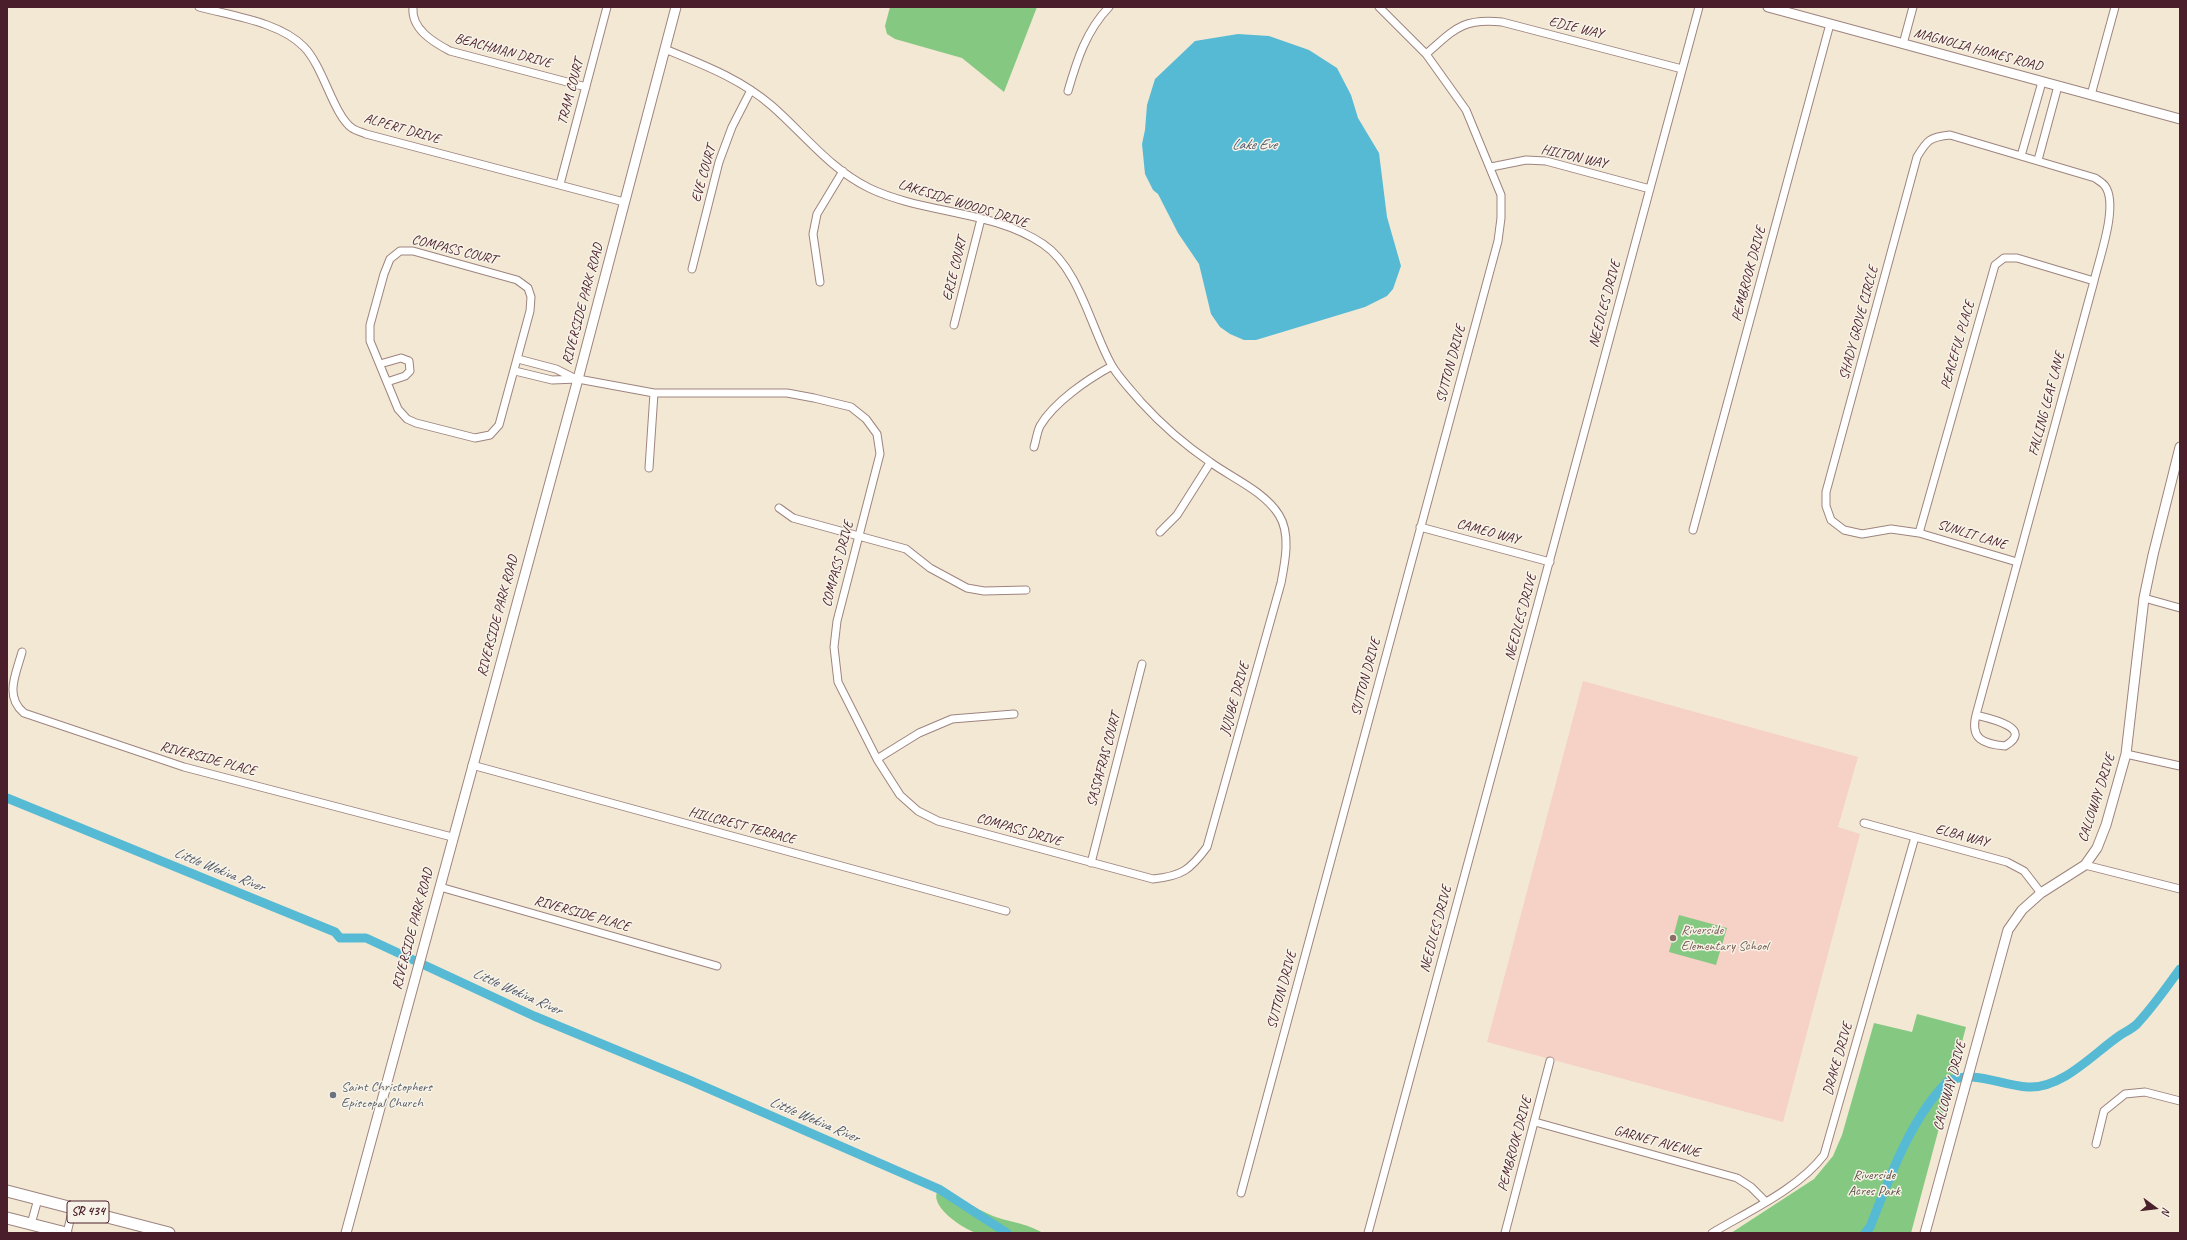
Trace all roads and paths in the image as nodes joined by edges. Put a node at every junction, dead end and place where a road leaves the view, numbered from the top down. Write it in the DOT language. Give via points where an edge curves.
graph roads {
  1 [pos="199,7"];
  2 [pos="413,7"];
  3 [pos="607,7"];
  4 [pos="676,7"];
  5 [pos="1109,7"];
  6 [pos="1379,7"];
  7 [pos="1699,7"];
  8 [pos="1768,7"];
  9 [pos="1913,7"];
  10 [pos="2115,7"];
  11 [pos="1830,24"];
  12 [pos="1903,44"];
  13 [pos="666,49"];
  14 [pos="1426,54"];
  15 [pos="1682,69"];
  16 [pos="2042,82"];
  17 [pos="2058,86"];
  18 [pos="586,87"];
  19 [pos="751,90"];
  20 [pos="1068,91"];
  21 [pos="2091,95"];
  22 [pos="2180,119"];
  23 [pos="2021,156"];
  24 [pos="2038,160"];
  25 [pos="1491,168"];
  26 [pos="843,172"];
  27 [pos="560,184"];
  28 [pos="1650,189"];
  29 [pos="624,202"];
  30 [pos="981,219"];
  31 [pos="692,269"];
  32 [pos="2094,281"];
  33 [pos="820,282"];
  34 [pos="954,325"];
  35 [pos="518,359"];
  36 [pos="380,364"];
  37 [pos="1112,366"];
  38 [pos="515,371"];
  39 [pos="578,379"];
  40 [pos="387,382"];
  41 [pos="654,392"];
  42 [pos="2180,446"];
  43 [pos="1034,447"];
  44 [pos="1210,463"];
  45 [pos="649,468"];
  46 [pos="779,508"];
  47 [pos="1420,527"];
  48 [pos="1693,530"];
  49 [pos="1160,532"];
  50 [pos="1919,533"];
  51 [pos="859,536"];
  52 [pos="1550,562"];
  53 [pos="2018,562"];
  54 [pos="1026,590"];
  55 [pos="2144,598"];
  56 [pos="2180,608"];
  57 [pos="22,652"];
  58 [pos="1142,664"];
  59 [pos="1014,714"];
  60 [pos="1976,715"];
  61 [pos="2126,754"];
  62 [pos="877,759"];
  63 [pos="472,765"];
  64 [pos="2180,766"];
  65 [pos="1864,823"];
  66 [pos="452,837"];
  67 [pos="1915,837"];
  68 [pos="1091,863"];
  69 [pos="2085,865"];
  70 [pos="440,887"];
  71 [pos="2180,889"];
  72 [pos="2041,893"];
  73 [pos="1006,911"];
  74 [pos="717,966"];
  75 [pos="1550,1061"];
  76 [pos="2180,1101"];
  77 [pos="1535,1122"];
  78 [pos="2096,1144"];
  79 [pos="7,1191"];
  80 [pos="1241,1193"];
  81 [pos="38,1199"];
  82 [pos="1765,1201"];
  83 [pos="73,1208"];
  84 [pos="7,1218"];
  85 [pos="31,1224"];
  86 [pos="66,1233"];
  87 [pos="169,1233"];
  88 [pos="346,1233"];
  89 [pos="1368,1233"];
  90 [pos="1505,1233"];
  91 [pos="1712,1233"];
  92 [pos="1925,1233"];
  1 -- 27 [label="street, ALPERT DRIVE" via="270,26 291,35 317,63 341,115 351,128"];
  2 -- 18 [label="street, BEACHMAN DRIVE" via="412,12 419,28 432,42 450,51"];
  3 -- 18 [label="street, TRAM COURT"];
  4 -- 13 [label="street, RIVERSIDE PARK ROAD"];
  5 -- 20 [label="street" via="1087,36"];
  6 -- 14 [label="street, SUTTON DRIVE"];
  7 -- 15 [label="street, NEEDLES DRIVE"];
  8 -- 11 [label="street, MAGNOLIA HOMES ROAD"];
  9 -- 12 [label="street"];
  10 -- 21 [label="street"];
  11 -- 12 [label="street, MAGNOLIA HOMES ROAD"];
  11 -- 48 [label="street, PEMBROOK DRIVE"];
  12 -- 16 [label="street, MAGNOLIA HOMES ROAD"];
  13 -- 19 [label="street, LAKESIDE WOODS DRIVE" via="723,72"];
  13 -- 29 [label="street, RIVERSIDE PARK ROAD"];
  14 -- 15 [label="street, EDIE WAY" via="1465,23 1485,20 1502,22"];
  14 -- 25 [label="street, SUTTON DRIVE" via="1466,110"];
  15 -- 28 [label="street, NEEDLES DRIVE"];
  16 -- 17 [label="street, MAGNOLIA HOMES ROAD"];
  16 -- 23 [label="street"];
  17 -- 21 [label="street, MAGNOLIA HOMES ROAD"];
  17 -- 24 [label="street"];
  18 -- 27 [label="street, TRAM COURT"];
  19 -- 26 [label="street, LAKESIDE WOODS DRIVE"];
  19 -- 31 [label="street, EVE COURT" via="732,127 719,162"];
  21 -- 22 [label="street, MAGNOLIA HOMES ROAD"];
  23 -- 24 [label="street, FALLING LEAF LANE"];
  23 -- 50 [label="street, SHADY GROVE CIRCLE" via="1950,135 1936,136 1925,143 1917,157 1900,218 1826,492 1826,506 1830,520 1844,530 1862,534 1892,529"];
  24 -- 32 [label="street, FALLING LEAF LANE" via="2095,178 2105,186 2109,196 2110,212"];
  25 -- 28 [label="street, HILTON WAY" via="1526,160 1546,161"];
  25 -- 47 [label="street, SUTTON DRIVE" via="1501,195 1498,241"];
  26 -- 30 [label="street, LAKESIDE WOODS DRIVE" via="869,188 903,200"];
  26 -- 33 [label="street" via="817,214 813,234"];
  27 -- 29 [label="street, ALPERT DRIVE"];
  28 -- 52 [label="street, NEEDLES DRIVE"];
  29 -- 39 [label="street, RIVERSIDE PARK ROAD"];
  30 -- 34 [label="street, ERIE COURT"];
  30 -- 37 [label="street, LAKESIDE WOODS DRIVE" via="1022,232 1044,244 1060,260 1072,279"];
  32 -- 50 [label="street, PEACEFUL PLACE" via="2017,258 2004,258 1995,265"];
  32 -- 53 [label="street, FALLING LEAF LANE"];
  35 -- 36 [label="street, COMPASS COURT" via="530,312 531,297 528,288 517,280 413,251 400,251 390,260 384,274 370,325 370,341"];
  35 -- 38 [label="street, COMPASS COURT"];
  35 -- 39 [label="street" via="556,369"];
  36 -- 40 [label="street, COMPASS COURT"];
  36 -- 40 [label="street" via="401,358 409,361 410,372"];
  37 -- 43 [label="street" via="1087,379 1070,392 1040,426"];
  37 -- 44 [label="street, LAKESIDE WOODS DRIVE" via="1142,403 1182,441"];
  38 -- 39 [label="street" via="552,380"];
  38 -- 40 [label="street, COMPASS COURT" via="499,425 490,435 475,438 407,419 398,409"];
  39 -- 41 [label="street, COMPASS DRIVE"];
  39 -- 63 [label="street, RIVERSIDE PARK ROAD"];
  41 -- 45 [label="street"];
  41 -- 51 [label="street, COMPASS DRIVE" via="787,393 851,407 866,419 877,434 880,454"];
  42 -- 55 [label="street, CALLOWAY DRIVE" via="2152,555"];
  44 -- 49 [label="street" via="1177,515"];
  44 -- 68 [label="street, JUJUBE DRIVE" via="1264,499 1280,516 1285,536 1286,557 1281,583 1207,846 1195,862 1173,877 1153,879"];
  46 -- 51 [label="street" via="793,518"];
  47 -- 52 [label="street, CAMEO WAY"];
  47 -- 80 [label="street, SUTTON DRIVE"];
  50 -- 53 [label="street, SUNLIT LANE"];
  51 -- 54 [label="street" via="906,549 930,568 967,588 984,591"];
  51 -- 62 [label="street, COMPASS DRIVE" via="837,621 834,647 838,682"];
  52 -- 89 [label="street, NEEDLES DRIVE"];
  53 -- 60 [label="street, FALLING LEAF LANE"];
  55 -- 56 [label="street"];
  55 -- 61 [label="street, CALLOWAY DRIVE"];
  57 -- 66 [label="street, RIVERSIDE PLACE" via="14,681 13,699 16,707 24,713 184,767"];
  58 -- 68 [label="street, SASSAFRAS COURT"];
  59 -- 62 [label="street" via="952,720 919,733"];
  60 -- 60 [label="street, FALLING LEAF LANE" via="1973,726 1977,737 1996,745 2005,746 2011,742 2014,736 2013,729 2007,723"];
  61 -- 64 [label="street"];
  61 -- 69 [label="street, CALLOWAY DRIVE" via="2106,825 2097,848"];
  62 -- 68 [label="street, COMPASS DRIVE" via="900,795 918,811 931,817"];
  63 -- 66 [label="street, RIVERSIDE PARK ROAD"];
  63 -- 73 [label="street, HILLCREST TERRACE"];
  65 -- 67 [label="street, ELBA WAY"];
  66 -- 70 [label="street, RIVERSIDE PARK ROAD"];
  67 -- 72 [label="street, ELBA WAY" via="2007,862 2024,871"];
  67 -- 82 [label="street, DRAKE DRIVE" via="1824,1155 1812,1170"];
  69 -- 71 [label="street"];
  69 -- 72 [label="street, CALLOWAY DRIVE"];
  70 -- 74 [label="street, RIVERSIDE PLACE"];
  70 -- 88 [label="street, RIVERSIDE PARK ROAD"];
  72 -- 92 [label="street, CALLOWAY DRIVE" via="2022,910 2008,930"];
  75 -- 77 [label="street, PEMBROOK DRIVE"];
  76 -- 78 [label="street" via="2145,1092 2125,1094 2104,1111"];
  77 -- 82 [label="street, GARNET AVENUE" via="1737,1178 1751,1186"];
  77 -- 90 [label="street, PEMBROOK DRIVE"];
  79 -- 81 [label="main road, SR 434"];
  81 -- 83 [label="main road, SR 434"];
  81 -- 85 [label="street"];
  82 -- 91 [label="street, DRAKE DRIVE"];
  83 -- 86 [label="street"];
  83 -- 87 [label="main road, SR 434"];
  84 -- 85 [label="main road, SR 434"];
  85 -- 86 [label="main road, SR 434"];
}
